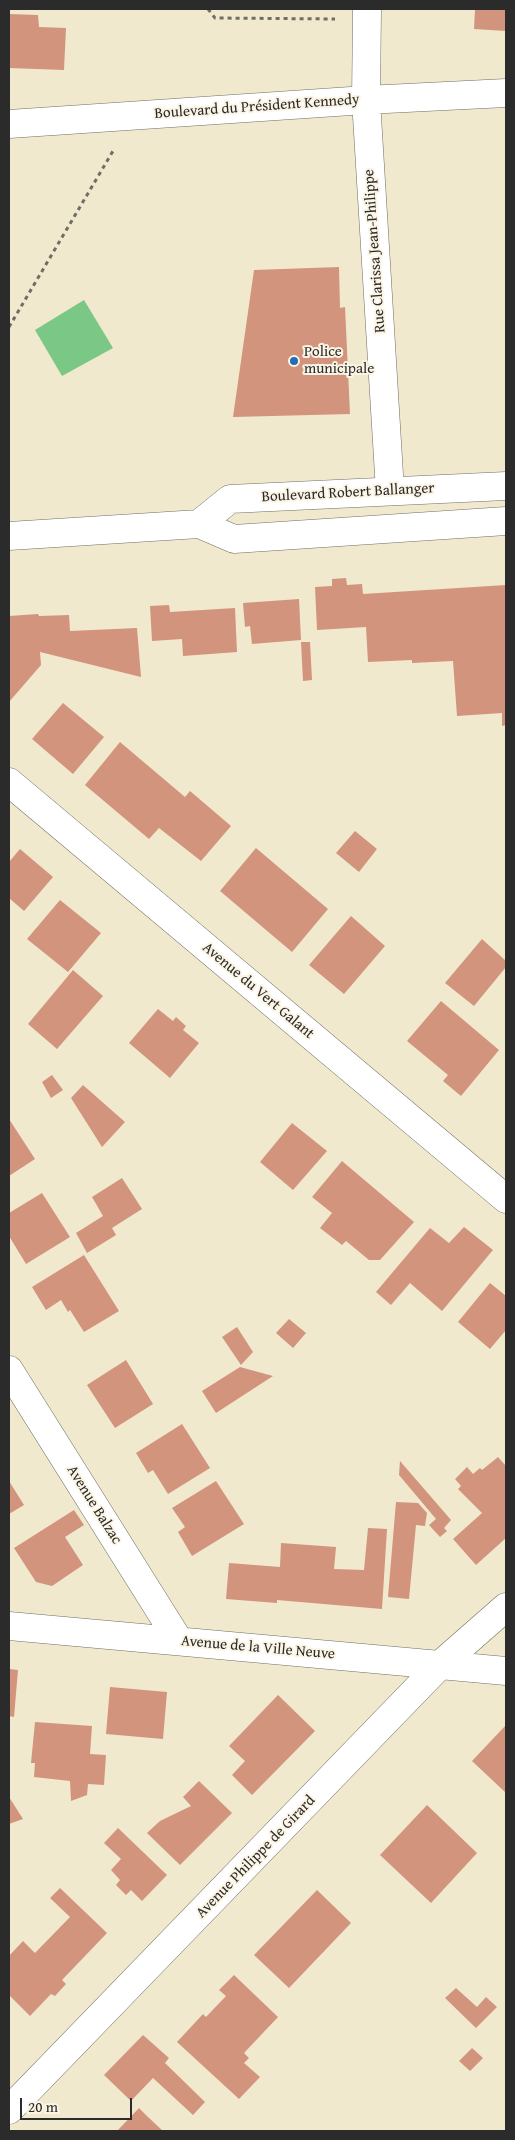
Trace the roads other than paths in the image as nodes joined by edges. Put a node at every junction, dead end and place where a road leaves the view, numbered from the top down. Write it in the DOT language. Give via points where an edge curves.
graph roads {
  1 [pos="366,14"];
  2 [pos="506,92"];
  3 [pos="366,100"];
  4 [pos="9,124"];
  5 [pos="506,486"];
  6 [pos="390,491"];
  7 [pos="506,521"];
  8 [pos="199,524"];
  9 [pos="9,536"];
  10 [pos="9,782"];
  11 [pos="506,1199"];
  12 [pos="9,1370"];
  13 [pos="506,1606"];
  14 [pos="9,1626"];
  15 [pos="179,1641"];
  16 [pos="441,1664"];
  17 [pos="506,1671"];
  18 [pos="9,2110"];
  1 -- 3 [label="street, Rue Clarissa Jean-Philippe"];
  2 -- 3 [label="street, Boulevard du Président Kennedy"];
  3 -- 4 [label="street, Boulevard du Président Kennedy"];
  3 -- 6 [label="street, Rue Clarissa Jean-Philippe"];
  5 -- 6 [label="street, Boulevard Robert Ballanger"];
  6 -- 8 [label="street, Boulevard Robert Ballanger" via="230,499"];
  7 -- 8 [label="street" via="234,539"];
  8 -- 9 [label="street"];
  10 -- 11 [label="street, Avenue du Vert Galant"];
  12 -- 15 [label="street, Avenue Balzac"];
  13 -- 16 [label="street, Avenue Philippe de Girard"];
  14 -- 15 [label="street, Avenue de la Ville Neuve"];
  15 -- 16 [label="street, Avenue de la Ville Neuve"];
  16 -- 17 [label="street, Avenue de la Ville Neuve"];
  16 -- 18 [label="street, Avenue Philippe de Girard"];
}
